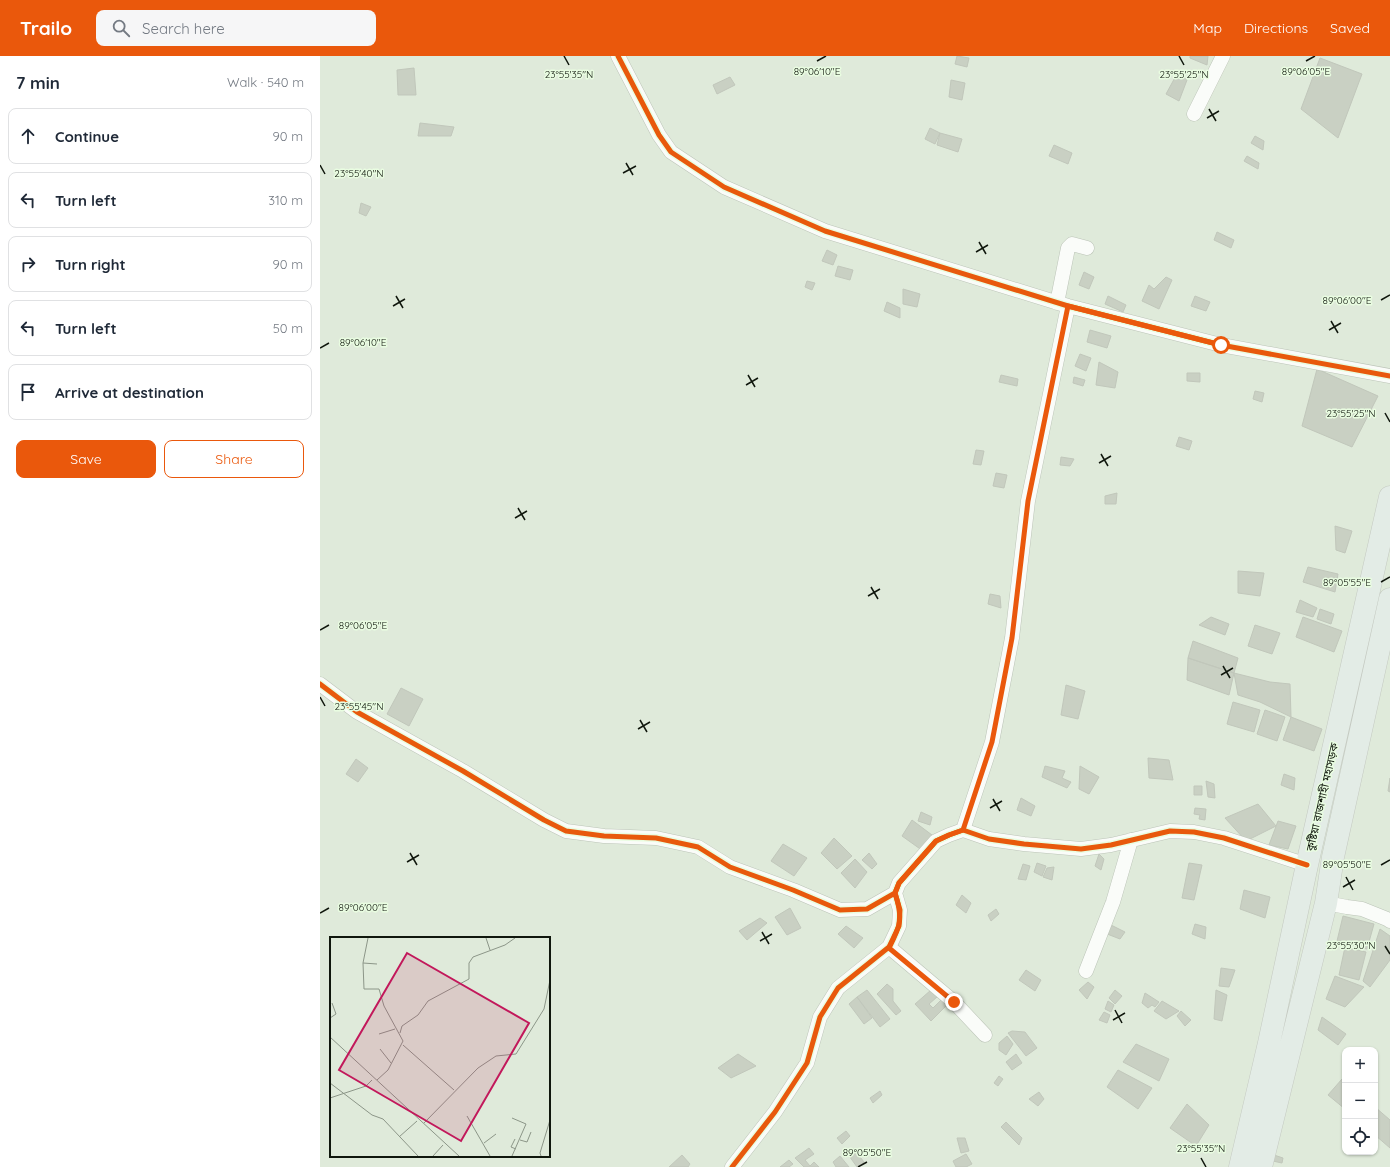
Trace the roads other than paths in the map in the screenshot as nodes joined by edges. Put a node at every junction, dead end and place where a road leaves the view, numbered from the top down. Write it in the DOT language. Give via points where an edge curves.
graph roads {
  1 [pos="618,56"];
  2 [pos="1223,56"];
  3 [pos="1194,114"];
  4 [pos="1087,248"];
  5 [pos="1062,304"];
  6 [pos="1390,376"];
  7 [pos="1390,497"];
  8 [pos="1390,599"];
  9 [pos="320,684"];
  10 [pos="963,830"];
  11 [pos="1131,840"];
  12 [pos="1307,864"];
  13 [pos="895,893"];
  14 [pos="1326,903"];
  15 [pos="1390,921"];
  16 [pos="1290,942"];
  17 [pos="889,948"];
  18 [pos="1314,949"];
  19 [pos="1086,971"];
  20 [pos="985,1035"];
  21 [pos="732,1167"];
  22 [pos="1240,1167"];
  23 [pos="1261,1167"];
  1 -- 5 [label="street" via="659,135 672,152 724,187 825,231"];
  2 -- 3 [label="street"];
  4 -- 5 [label="street" via="1072,244 1068,248"];
  5 -- 6 [label="street" via="1221,345"];
  5 -- 10 [label="street" via="1028,501 1012,638 992,742"];
  7 -- 12 [label="highway, কুষ্টিয়া রাজশাহী মহাসড়ক"];
  8 -- 14 [label="highway, কুষ্টিয়া রাজশাহী মহাসড়ক" via="1333,857"];
  9 -- 13 [label="street" via="357,712 566,831 604,836 656,838 698,847 730,867 840,910 867,909"];
  10 -- 11 [label="street" via="989,839 1081,849"];
  10 -- 13 [label="street" via="936,841 899,883"];
  11 -- 12 [label="street" via="1170,831 1194,832 1224,838"];
  11 -- 19 [label="street" via="1113,902"];
  12 -- 16 [label="highway, কুষ্টিয়া রাজশাহী মহাসড়ক"];
  13 -- 17 [label="street" via="900,910 899,926"];
  14 -- 15 [label="street" via="1362,909"];
  14 -- 18 [label="highway, কুষ্টিয়া রাজশাহী মহাসড়ক"];
  16 -- 18 [label="highway"];
  16 -- 22 [label="highway, কুষ্টিয়া রাজশাহী মহাসড়ক"];
  17 -- 20 [label="street" via="954,1002"];
  17 -- 21 [label="street" via="838,988 820,1017 807,1063 775,1112"];
  18 -- 23 [label="highway, কুষ্টিয়া রাজশাহী মহাসড়ক"];
}
